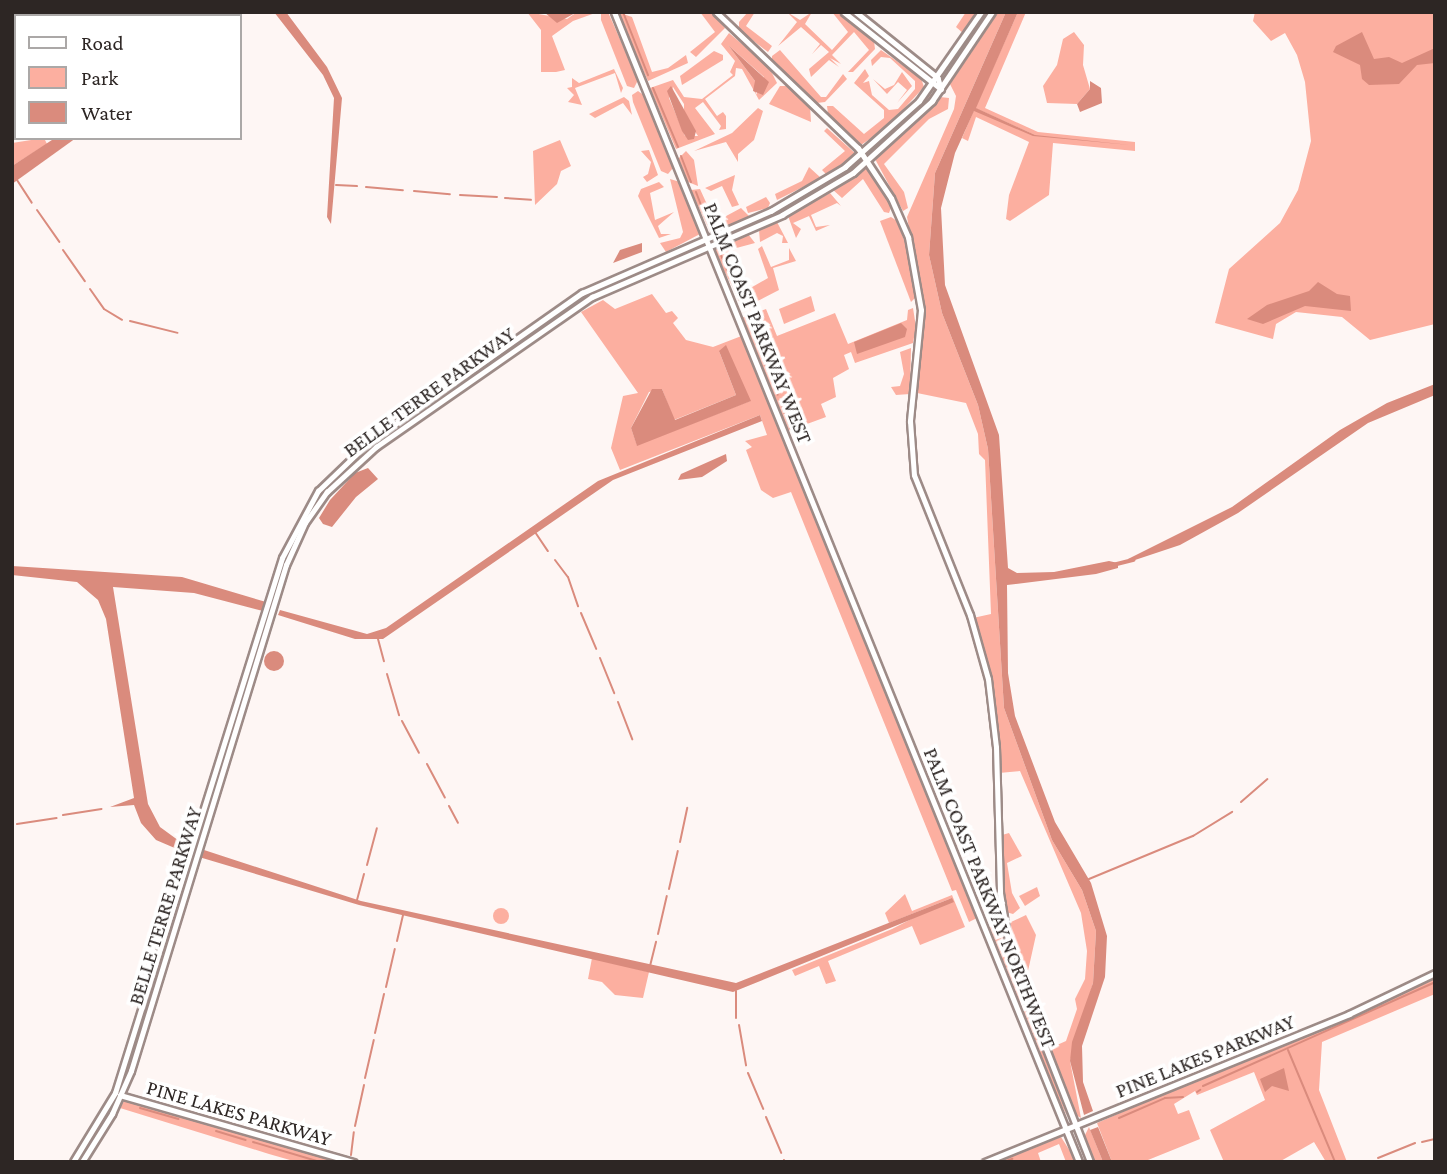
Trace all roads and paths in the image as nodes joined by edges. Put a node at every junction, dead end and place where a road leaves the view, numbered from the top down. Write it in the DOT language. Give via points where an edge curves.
graph roads {
  1 [pos="614,12"];
  2 [pos="716,12"];
  3 [pos="844,12"];
  4 [pos="856,12"];
  5 [pos="981,12"];
  6 [pos="992,12"];
  7 [pos="937,78"];
  8 [pos="932,85"];
  9 [pos="942,89"];
  10 [pos="863,154"];
  11 [pos="868,162"];
  12 [pos="707,239"];
  13 [pos="710,246"];
  14 [pos="871,645"];
  15 [pos="229,727"];
  16 [pos="236,729"];
  17 [pos="1435,973"];
  18 [pos="115,1093"];
  19 [pos="121,1095"];
  20 [pos="1076,1126"];
  21 [pos="1066,1130"];
  22 [pos="74,1162"];
  23 [pos="82,1162"];
  24 [pos="354,1162"];
  25 [pos="985,1162"];
  26 [pos="1079,1162"];
  27 [pos="1090,1162"];
  1 -- 12 [label="main road, PALM COAST PARKWAY WEST"];
  2 -- 10 [label="main road"];
  3 -- 8 [label="main road"];
  4 -- 7 [label="main road"];
  5 -- 7 [label="main road, BELLE TERRE PARKWAY"];
  6 -- 9 [label="main road, BELLE TERRE PARKWAY"];
  7 -- 8 [label="main road, BELLE TERRE PARKWAY"];
  7 -- 9 [label="main road"];
  8 -- 9 [label="main road"];
  8 -- 10 [label="main road, BELLE TERRE PARKWAY"];
  9 -- 11 [label="main road, BELLE TERRE PARKWAY"];
  10 -- 11 [label="main road"];
  10 -- 12 [label="main road, BELLE TERRE PARKWAY" via="790,202"];
  11 -- 13 [label="main road, BELLE TERRE PARKWAY" via="797,208"];
  11 -- 20 [label="main road" via="898,212 916,267 921,325 911,415 912,465 923,506 962,592 984,662 995,730 1000,901 1011,959"];
  12 -- 13 [label="main road, PALM COAST PARKWAY WEST"];
  12 -- 15 [label="main road, BELLE TERRE PARKWAY" via="582,293 335,472 307,506 286,546"];
  13 -- 14 [label="main road, PALM COAST PARKWAY WEST"];
  13 -- 16 [label="main road, BELLE TERRE PARKWAY" via="585,300 341,476 292,549"];
  14 -- 21 [label="main road, PALM COAST PARKWAY NORTHWEST"];
  15 -- 16 [label="main road"];
  15 -- 18 [label="main road, BELLE TERRE PARKWAY"];
  16 -- 19 [label="main road, BELLE TERRE PARKWAY"];
  17 -- 20 [label="main road, PINE LAKES PARKWAY" via="1349,1014"];
  18 -- 19 [label="main road, PINE LAKES PARKWAY"];
  18 -- 22 [label="main road, BELLE TERRE PARKWAY"];
  19 -- 23 [label="main road, BELLE TERRE PARKWAY"];
  19 -- 24 [label="main road, PINE LAKES PARKWAY"];
  20 -- 21 [label="main road, PINE LAKES PARKWAY"];
  20 -- 27 [label="main road"];
  21 -- 25 [label="main road, PINE LAKES PARKWAY"];
  21 -- 26 [label="main road, PALM COAST PARKWAY NORTHWEST"];
}
